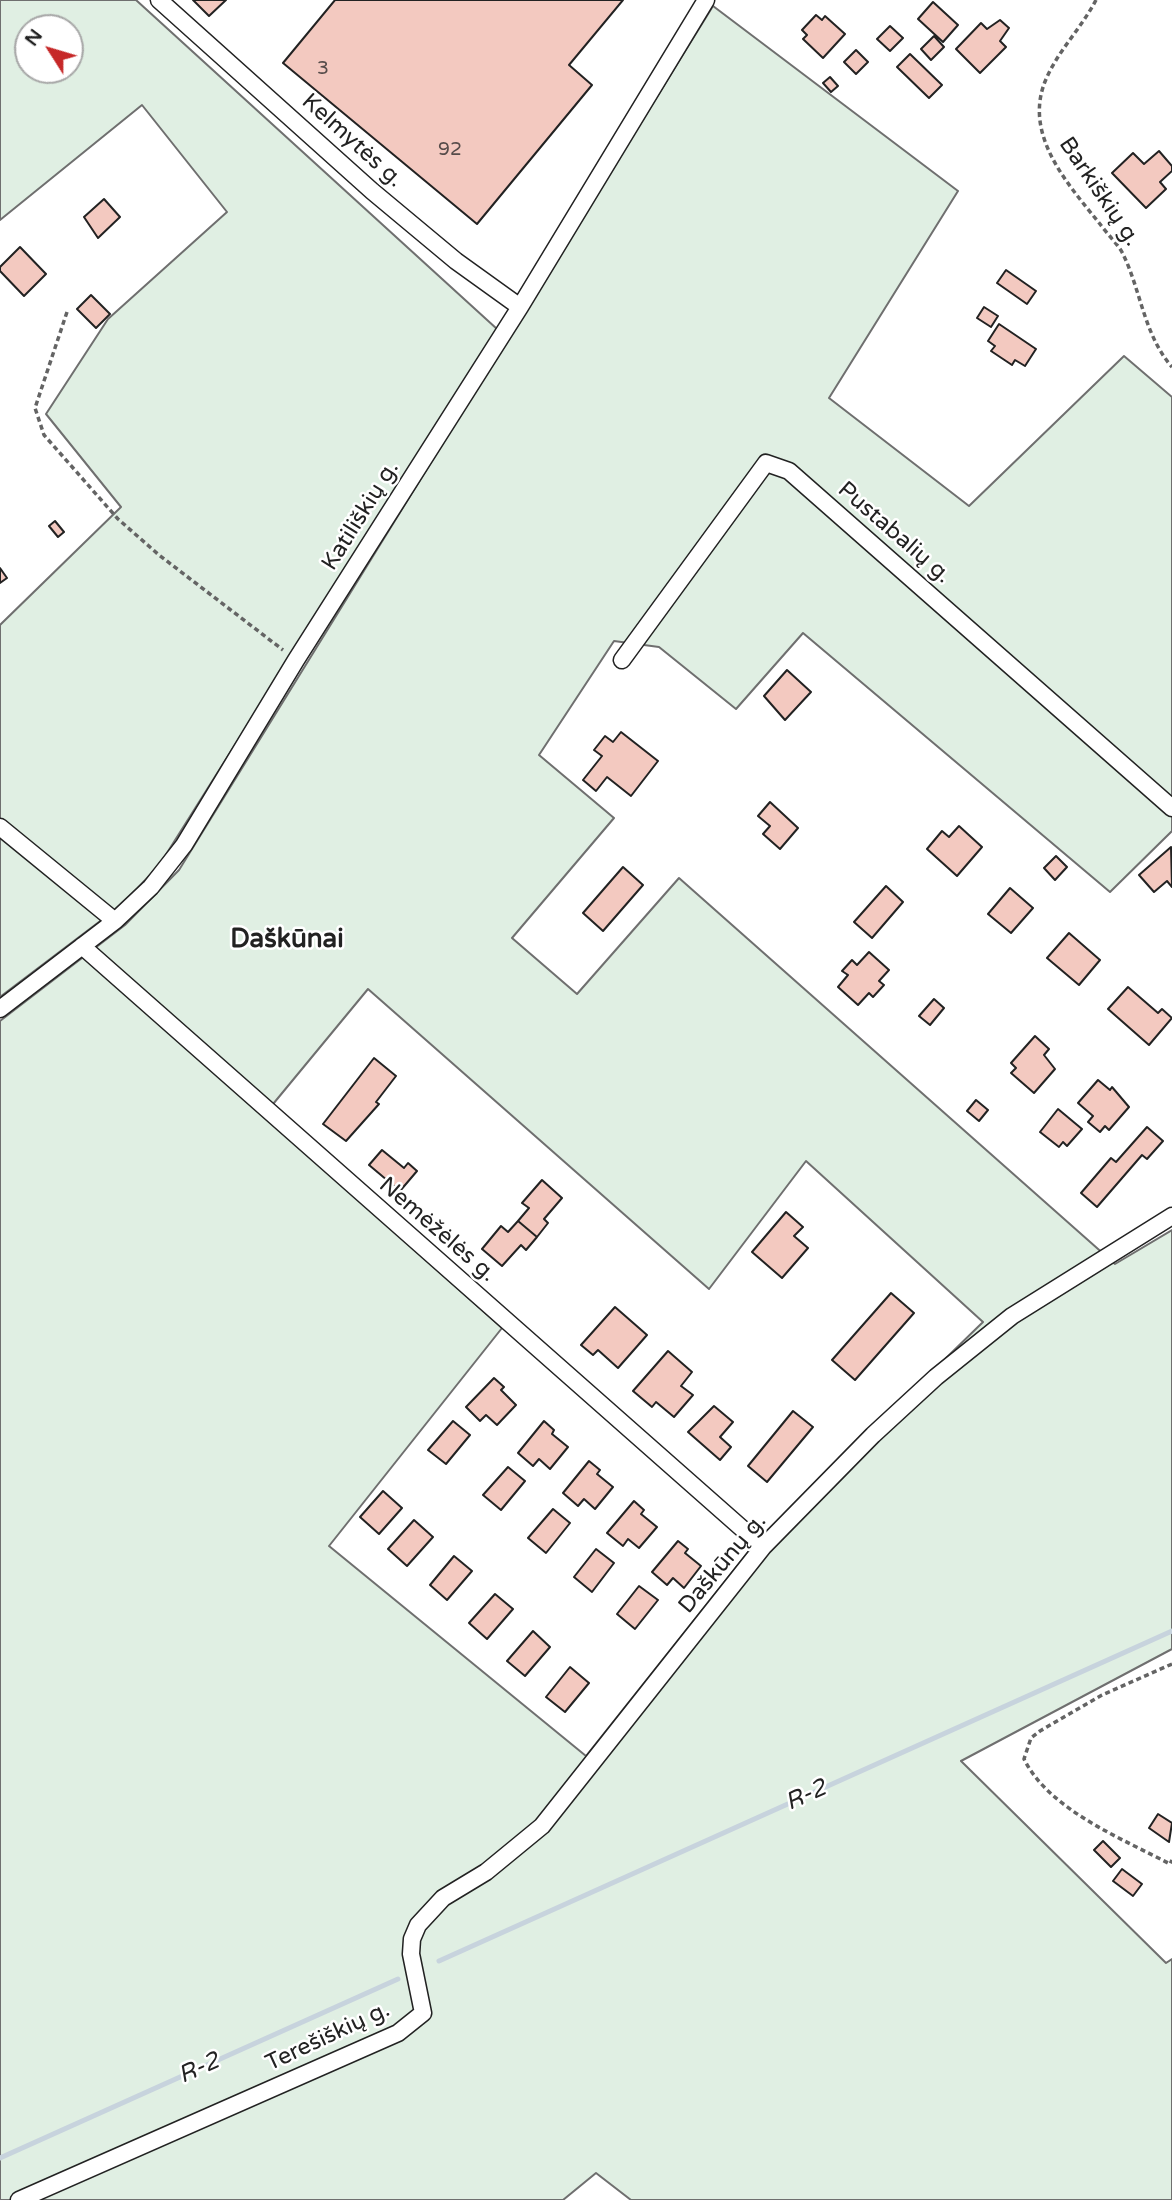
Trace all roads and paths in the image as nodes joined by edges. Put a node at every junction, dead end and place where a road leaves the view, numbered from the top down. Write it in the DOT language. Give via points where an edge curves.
graph roads {
  1 [pos="159,0"];
  2 [pos="706,0"];
  3 [pos="1096,0"];
  4 [pos="520,307"];
  5 [pos="67,312"];
  6 [pos="1172,367"];
  7 [pos="296,660"];
  8 [pos="621,660"];
  9 [pos="1172,808"];
  10 [pos="0,827"];
  11 [pos="115,921"];
  12 [pos="82,946"];
  13 [pos="0,1009"];
  14 [pos="1172,1216"];
  15 [pos="763,1547"];
  16 [pos="1172,1664"];
  17 [pos="1172,1860"];
  18 [pos="423,2014"];
  19 [pos="19,2200"];
  1 -- 4 [label="street, Kelmytės g." via="412,225"];
  2 -- 4 [label="street, Katiliškių g."];
  3 -- 6 [label="path, Barkiškių g." via="1047,76 1038,107 1042,138 1068,183 1123,253 1150,330"];
  4 -- 7 [label="street, Katiliškių g."];
  5 -- 7 [label="path" via="35,408 44,435 128,528"];
  7 -- 11 [label="street, Katiliškių g." via="184,845 151,887"];
  8 -- 9 [label="street, Pustabalių g." via="766,463 789,471"];
  10 -- 11 [label="street"];
  11 -- 12 [label="street, Katiliškių g."];
  12 -- 13 [label="street, Katiliškių g."];
  12 -- 15 [label="street, Nemėžėlės g."];
  14 -- 15 [label="street, Daškūnų g." via="1012,1316 936,1377"];
  15 -- 18 [label="street, Daškūnų g." via="542,1826 486,1872 443,1899 418,1925 411,1954"];
  16 -- 17 [label="path" via="1102,1695 1040,1731 1031,1738 1024,1759 1038,1780 1091,1823 1170,1864"];
  18 -- 19 [label="street, Terešiškių g." via="398,2033"];
}
